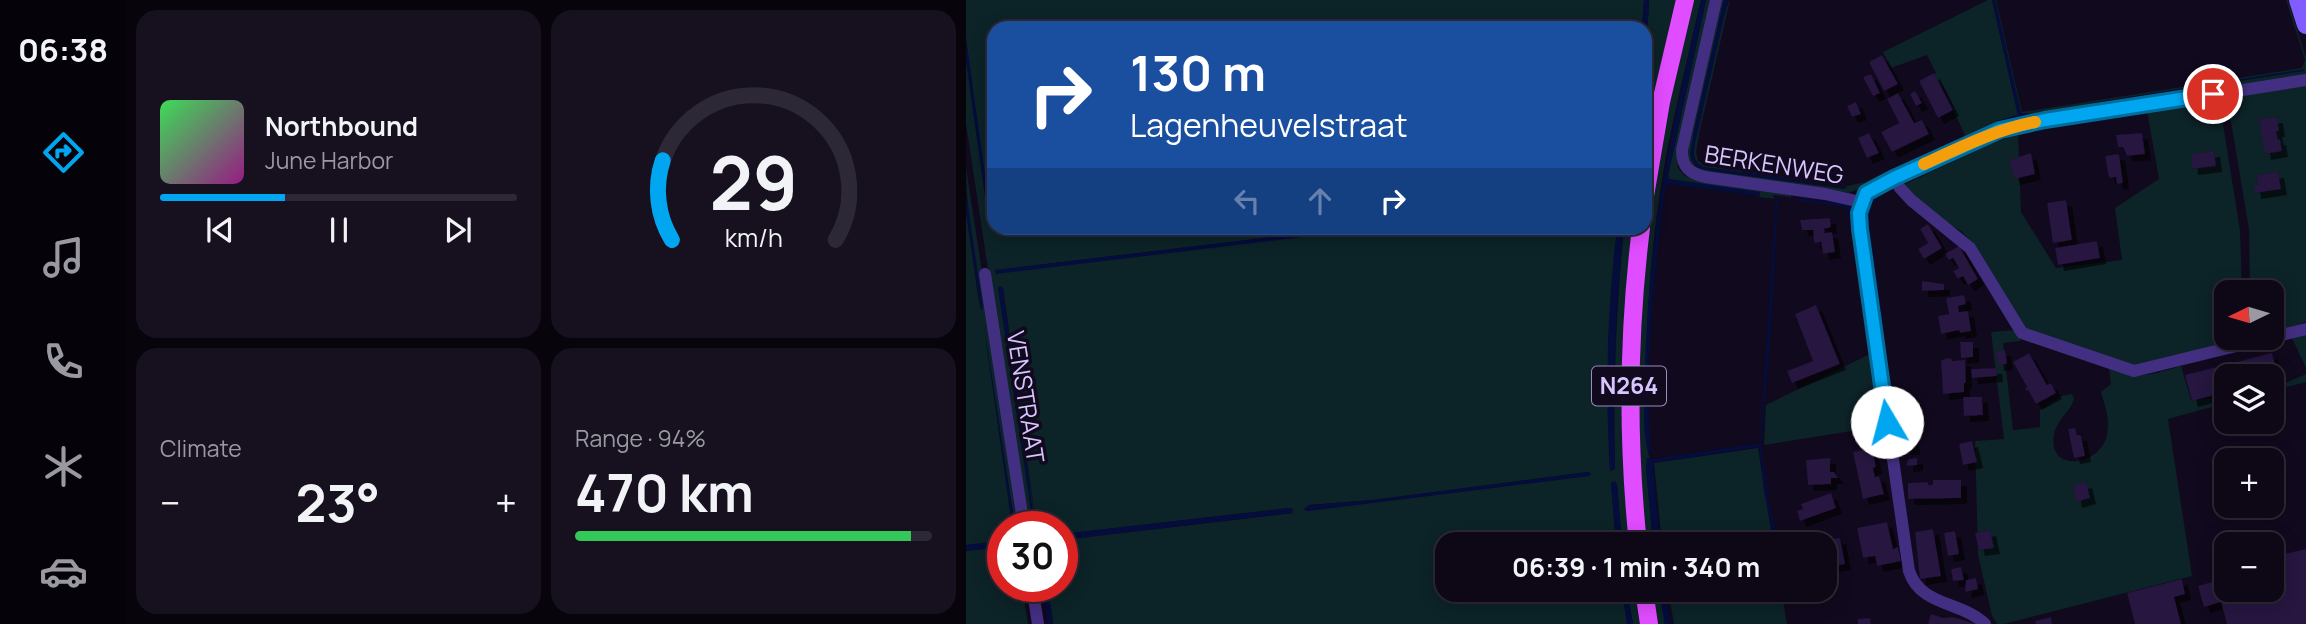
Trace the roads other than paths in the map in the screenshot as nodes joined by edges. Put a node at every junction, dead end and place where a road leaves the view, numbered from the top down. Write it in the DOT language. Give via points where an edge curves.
graph roads {
  1 [pos="1716,0"];
  2 [pos="2298,0"];
  3 [pos="1684,1"];
  4 [pos="2306,25"];
  5 [pos="2306,80"];
  6 [pos="1652,155"];
  7 [pos="1894,178"];
  8 [pos="1861,202"];
  9 [pos="1640,235"];
  10 [pos="985,274"];
  11 [pos="2306,329"];
  12 [pos="1022,511"];
  13 [pos="1637,532"];
  14 [pos="1035,602"];
  15 [pos="1646,602"];
  16 [pos="1038,624"];
  17 [pos="1649,624"];
  18 [pos="1985,624"];
  1 -- 8 [label="street, BERKENWEG" via="1682,150 1687,170 1704,177"];
  2 -- 4 [label="street"];
  3 -- 6 [label="main road"];
  5 -- 7 [label="street" via="2015,126"];
  7 -- 8 [label="street" via="1866,193"];
  7 -- 11 [label="street" via="1911,200 1970,248 2022,333 2134,371"];
  8 -- 18 [label="street" via="1860,229 1909,571 1926,595"];
  9 -- 13 [label="main road, N264" via="1629,385"];
  10 -- 12 [label="street, VENSTRAAT"];
  14 -- 16 [label="street"];
  15 -- 17 [label="main road"];
}
